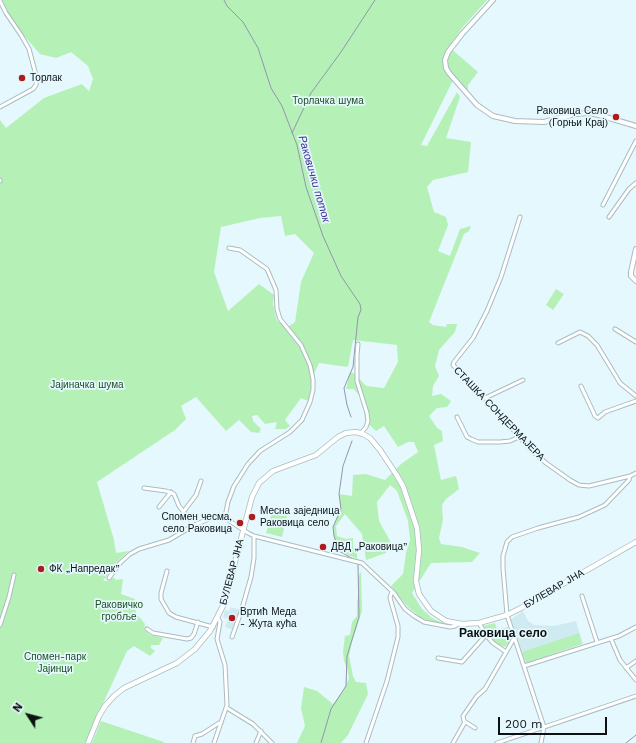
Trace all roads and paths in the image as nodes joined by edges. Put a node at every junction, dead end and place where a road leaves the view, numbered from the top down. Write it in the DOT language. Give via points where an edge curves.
graph roads {
  1 [pos="493,0"];
  2 [pos="0,1"];
  3 [pos="0,107"];
  4 [pos="636,126"];
  5 [pos="636,141"];
  6 [pos="636,183"];
  7 [pos="603,205"];
  8 [pos="520,217"];
  9 [pos="609,217"];
  10 [pos="229,248"];
  11 [pos="636,249"];
  12 [pos="636,281"];
  13 [pos="615,329"];
  14 [pos="636,342"];
  15 [pos="558,343"];
  16 [pos="358,344"];
  17 [pos="523,380"];
  18 [pos="581,386"];
  19 [pos="636,396"];
  20 [pos="485,398"];
  21 [pos="636,402"];
  22 [pos="457,417"];
  23 [pos="361,433"];
  24 [pos="519,437"];
  25 [pos="636,473"];
  26 [pos="630,476"];
  27 [pos="201,481"];
  28 [pos="144,488"];
  29 [pos="171,492"];
  30 [pos="159,507"];
  31 [pos="184,511"];
  32 [pos="225,517"];
  33 [pos="194,525"];
  34 [pos="243,530"];
  35 [pos="254,536"];
  36 [pos="636,542"];
  37 [pos="167,570"];
  38 [pos="14,575"];
  39 [pos="109,578"];
  40 [pos="392,591"];
  41 [pos="582,596"];
  42 [pos="507,615"];
  43 [pos="218,618"];
  44 [pos="198,622"];
  45 [pos="479,623"];
  46 [pos="458,624"];
  47 [pos="0,625"];
  48 [pos="213,627"];
  49 [pos="636,627"];
  50 [pos="147,628"];
  51 [pos="486,635"];
  52 [pos="232,637"];
  53 [pos="514,638"];
  54 [pos="611,639"];
  55 [pos="597,642"];
  56 [pos="506,652"];
  57 [pos="438,658"];
  58 [pos="636,661"];
  59 [pos="524,666"];
  60 [pos="626,668"];
  61 [pos="636,680"];
  62 [pos="636,696"];
  63 [pos="227,708"];
  64 [pos="465,722"];
  65 [pos="221,723"];
  66 [pos="544,727"];
  67 [pos="475,728"];
  68 [pos="261,731"];
  69 [pos="88,743"];
  70 [pos="192,743"];
  71 [pos="214,743"];
  72 [pos="256,743"];
  73 [pos="272,743"];
  74 [pos="366,743"];
  75 [pos="453,743"];
  76 [pos="497,743"];
  77 [pos="541,743"];
  1 -- 4 [label="street" via="465,30 445,60 449,73 477,105 493,116 515,121 544,122 588,113"];
  2 -- 3 [label="street" via="29,49 37,79 33,89"];
  5 -- 7 [label="street"];
  6 -- 9 [label="street"];
  8 -- 20 [label="street, СТАШКА СОНДЕРМАЈЕРА" via="487,311 473,338 453,364"];
  10 -- 32 [label="street" via="240,250 267,270 276,290 280,319 301,345 310,365 313,390 302,420 290,432 260,451 248,464 234,486"];
  11 -- 12 [label="street" via="631,272"];
  13 -- 14 [label="street"];
  15 -- 19 [label="street" via="580,332 588,336 597,345 620,383"];
  16 -- 23 [label="street" via="357,381 368,421"];
  17 -- 20 [label="street"];
  18 -- 21 [label="street" via="598,418 605,412"];
  20 -- 24 [label="street, СТАШКА СОНДЕРМАЈЕРА"];
  22 -- 24 [label="street" via="467,437 478,442 510,441"];
  23 -- 34 [label="main road, БУЛЕВАР ЈНА" via="338,437 312,458 273,471 262,479 253,493"];
  23 -- 46 [label="main road, БУЛЕВАР ЈНА" via="374,442 403,486 419,537 416,581 419,594 438,616"];
  24 -- 26 [label="street, СТАШКА СОНДЕРМАЈЕРА" via="546,463 579,485 589,486"];
  25 -- 26 [label="street"];
  26 -- 42 [label="street" via="612,499 595,510 510,537 503,556"];
  27 -- 31 [label="street" via="196,495"];
  28 -- 29 [label="street"];
  29 -- 30 [label="street"];
  29 -- 31 [label="street"];
  31 -- 33 [label="street"];
  32 -- 33 [label="street" via="214,517"];
  32 -- 34 [label="street"];
  33 -- 39 [label="street" via="169,540 130,554"];
  34 -- 35 [label="street"];
  34 -- 43 [label="main road, БУЛЕВАР ЈНА"];
  35 -- 40 [label="street" via="361,563"];
  35 -- 52 [label="street" via="251,577"];
  36 -- 42 [label="main road, БУЛЕВАР ЈНА"];
  37 -- 44 [label="street" via="161,597 167,610 176,617"];
  38 -- 47 [label="street"];
  40 -- 46 [label="street" via="405,609 419,620 450,627"];
  40 -- 74 [label="street" via="390,598 398,626 398,637 387,681"];
  41 -- 55 [label="street"];
  42 -- 45 [label="main road, БУЛЕВАР ЈНА"];
  42 -- 53 [label="street"];
  43 -- 48 [label="main road, БУЛЕВАР ЈНА"];
  43 -- 63 [label="street" via="220,622 217,639 225,665"];
  44 -- 48 [label="street"];
  44 -- 50 [label="street" via="194,634 187,639 153,633"];
  45 -- 46 [label="main road, БУЛЕВАР ЈНА"];
  45 -- 51 [label="street"];
  48 -- 69 [label="main road, БУЛЕВАР ЈНА" via="186,657 124,688 114,696 99,716"];
  49 -- 54 [label="street"];
  51 -- 56 [label="street"];
  51 -- 57 [label="street" via="462,662"];
  53 -- 56 [label="street"];
  53 -- 59 [label="street"];
  54 -- 55 [label="street"];
  54 -- 60 [label="street"];
  55 -- 59 [label="street"];
  56 -- 64 [label="street" via="485,689 479,693 463,716"];
  58 -- 60 [label="street"];
  59 -- 66 [label="street"];
  60 -- 61 [label="street"];
  62 -- 66 [label="street"];
  63 -- 65 [label="street"];
  63 -- 68 [label="street"];
  64 -- 67 [label="street"];
  64 -- 75 [label="street"];
  65 -- 70 [label="street" via="195,736"];
  65 -- 71 [label="street"];
  66 -- 76 [label="street"];
  66 -- 77 [label="street"];
  68 -- 72 [label="street"];
  68 -- 73 [label="street"];
}
